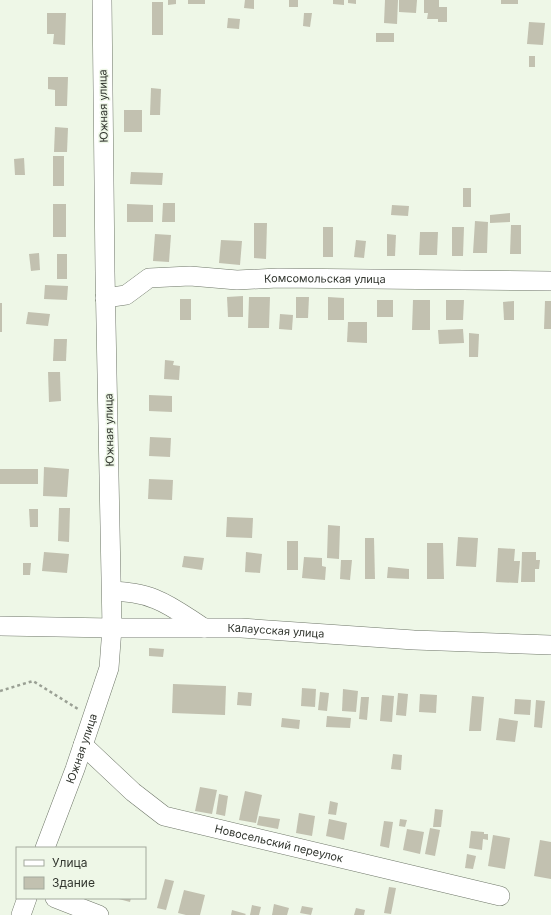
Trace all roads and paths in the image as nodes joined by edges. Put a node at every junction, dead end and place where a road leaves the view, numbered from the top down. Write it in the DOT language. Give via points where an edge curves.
graph roads {
  1 [pos="102,0"];
  2 [pos="551,280"];
  3 [pos="105,298"];
  4 [pos="112,591"];
  5 [pos="0,626"];
  6 [pos="112,628"];
  7 [pos="204,628"];
  8 [pos="551,645"];
  9 [pos="0,691"];
  10 [pos="92,718"];
  11 [pos="83,745"];
  12 [pos="45,847"];
  13 [pos="500,896"];
  14 [pos="27,899"];
  15 [pos="58,899"];
  16 [pos="21,915"];
  17 [pos="99,915"];
  1 -- 3 [label="street, Южная улица"];
  2 -- 3 [label="street, Комсомольская улица" via="237,280 190,276 149,278 126,295"];
  3 -- 4 [label="street, Южная улица"];
  4 -- 6 [label="street, Южная улица"];
  4 -- 7 [label="street" via="132,592 155,598"];
  5 -- 6 [label="street, Калаусская улица"];
  6 -- 7 [label="street, Калаусская улица"];
  6 -- 10 [label="street, Южная улица" via="109,668"];
  7 -- 8 [label="street, Калаусская улица"];
  9 -- 10 [label="path" via="33,681"];
  10 -- 11 [label="street, Южная улица"];
  11 -- 12 [label="street, Южная улица"];
  11 -- 13 [label="street, Новосельский переулок" via="133,792 164,816"];
  14 -- 16 [label="street"];
  15 -- 17 [label="street"];
}
